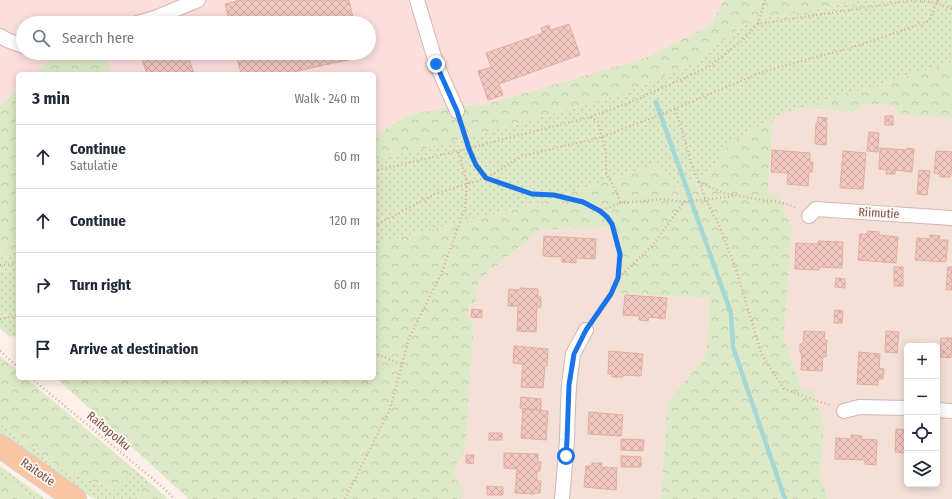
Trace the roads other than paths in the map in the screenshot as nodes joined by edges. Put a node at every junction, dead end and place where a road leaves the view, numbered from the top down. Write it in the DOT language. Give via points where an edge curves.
graph roads {
  1 [pos="198,0"];
  2 [pos="417,0"];
  3 [pos="160,16"];
  4 [pos="0,36"];
  5 [pos="16,43"];
  6 [pos="457,111"];
  7 [pos="809,216"];
  8 [pos="952,218"];
  9 [pos="586,330"];
  10 [pos="904,408"];
  11 [pos="940,410"];
  12 [pos="844,411"];
  13 [pos="952,411"];
  14 [pos="0,446"];
  15 [pos="75,499"];
  16 [pos="562,499"];
  1 -- 3 [label="street"];
  2 -- 6 [label="street" via="436,64"];
  4 -- 5 [label="street"];
  7 -- 8 [label="street, Riimutie" via="816,209"];
  9 -- 16 [label="street" via="574,354 569,385"];
  10 -- 12 [label="street" via="859,407"];
  11 -- 13 [label="street"];
  14 -- 15 [label="main road, Raitotie"];
}
